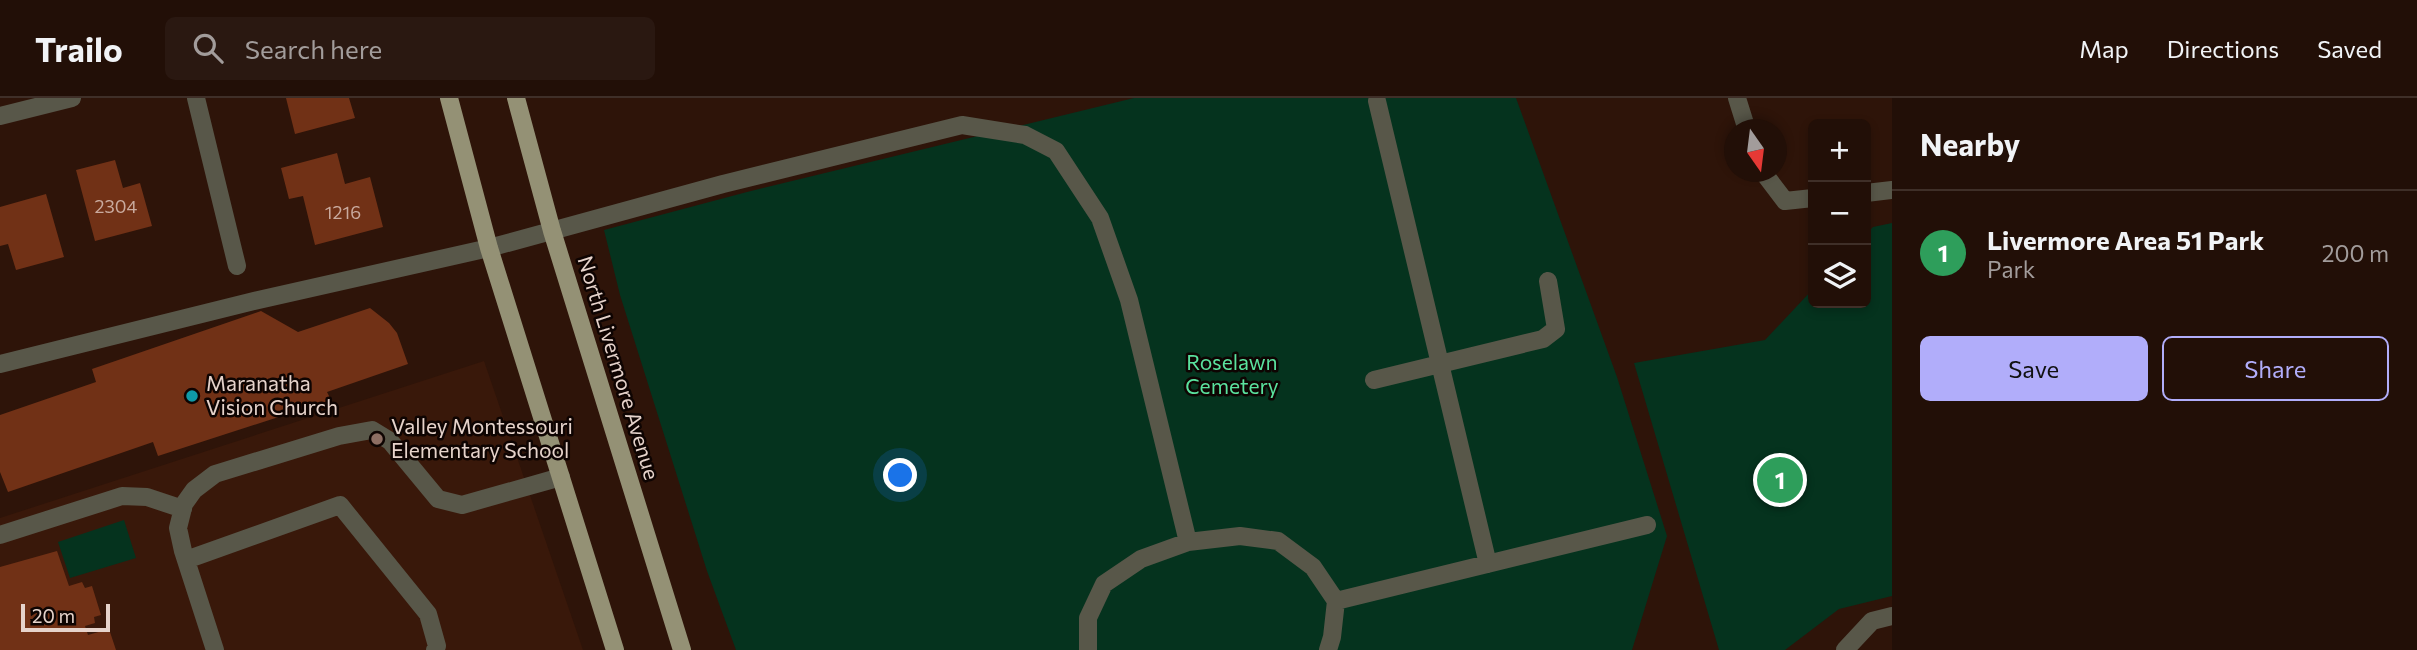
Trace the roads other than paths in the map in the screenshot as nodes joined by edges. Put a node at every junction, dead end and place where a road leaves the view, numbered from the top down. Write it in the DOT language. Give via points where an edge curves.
graph roads {
  1 [pos="72,98"];
  2 [pos="196,98"];
  3 [pos="449,98"];
  4 [pos="516,98"];
  5 [pos="1737,98"];
  6 [pos="1377,100"];
  7 [pos="0,116"];
  8 [pos="1744,119"];
  9 [pos="1771,182"];
  10 [pos="1892,190"];
  11 [pos="1871,192"];
  12 [pos="1808,199"];
  13 [pos="552,230"];
  14 [pos="489,248"];
  15 [pos="237,266"];
  16 [pos="1548,281"];
  17 [pos="0,364"];
  18 [pos="1440,364"];
  19 [pos="1374,380"];
  20 [pos="561,477"];
  21 [pos="183,509"];
  22 [pos="1647,526"];
  23 [pos="0,535"];
  24 [pos="1188,542"];
  25 [pos="186,559"];
  26 [pos="1488,564"];
  27 [pos="1336,601"];
  28 [pos="1892,616"];
  29 [pos="214,647"];
  30 [pos="435,650"];
  31 [pos="615,650"];
  32 [pos="682,650"];
  33 [pos="1088,650"];
  34 [pos="1328,650"];
  35 [pos="1845,650"];
  1 -- 7 [label="street"];
  2 -- 15 [label="street"];
  3 -- 14 [label="main road"];
  4 -- 13 [label="main road, North Livermore Avenue"];
  5 -- 8 [label="street"];
  6 -- 18 [label="street"];
  9 -- 12 [label="street" via="1786,201"];
  10 -- 11 [label="street"];
  13 -- 14 [label="street"];
  13 -- 24 [label="street" via="962,125 1025,135 1056,151 1100,218 1129,300"];
  13 -- 32 [label="main road, North Livermore Avenue"];
  14 -- 17 [label="street"];
  14 -- 20 [label="main road"];
  16 -- 18 [label="street" via="1556,328 1543,339"];
  18 -- 19 [label="street"];
  18 -- 26 [label="street"];
  20 -- 21 [label="street" via="462,505 438,499 390,441 372,430 215,474 194,490"];
  20 -- 31 [label="main road"];
  21 -- 23 [label="street" via="147,497 122,496"];
  21 -- 25 [label="street" via="178,528"];
  22 -- 26 [label="street"];
  24 -- 27 [label="street" via="1240,536 1278,541 1313,568"];
  24 -- 33 [label="street" via="1141,559 1104,584 1088,618"];
  25 -- 29 [label="street"];
  25 -- 30 [label="street" via="340,505 428,614"];
  26 -- 27 [label="street"];
  27 -- 34 [label="street"];
  28 -- 35 [label="street" via="1872,621"];
}
